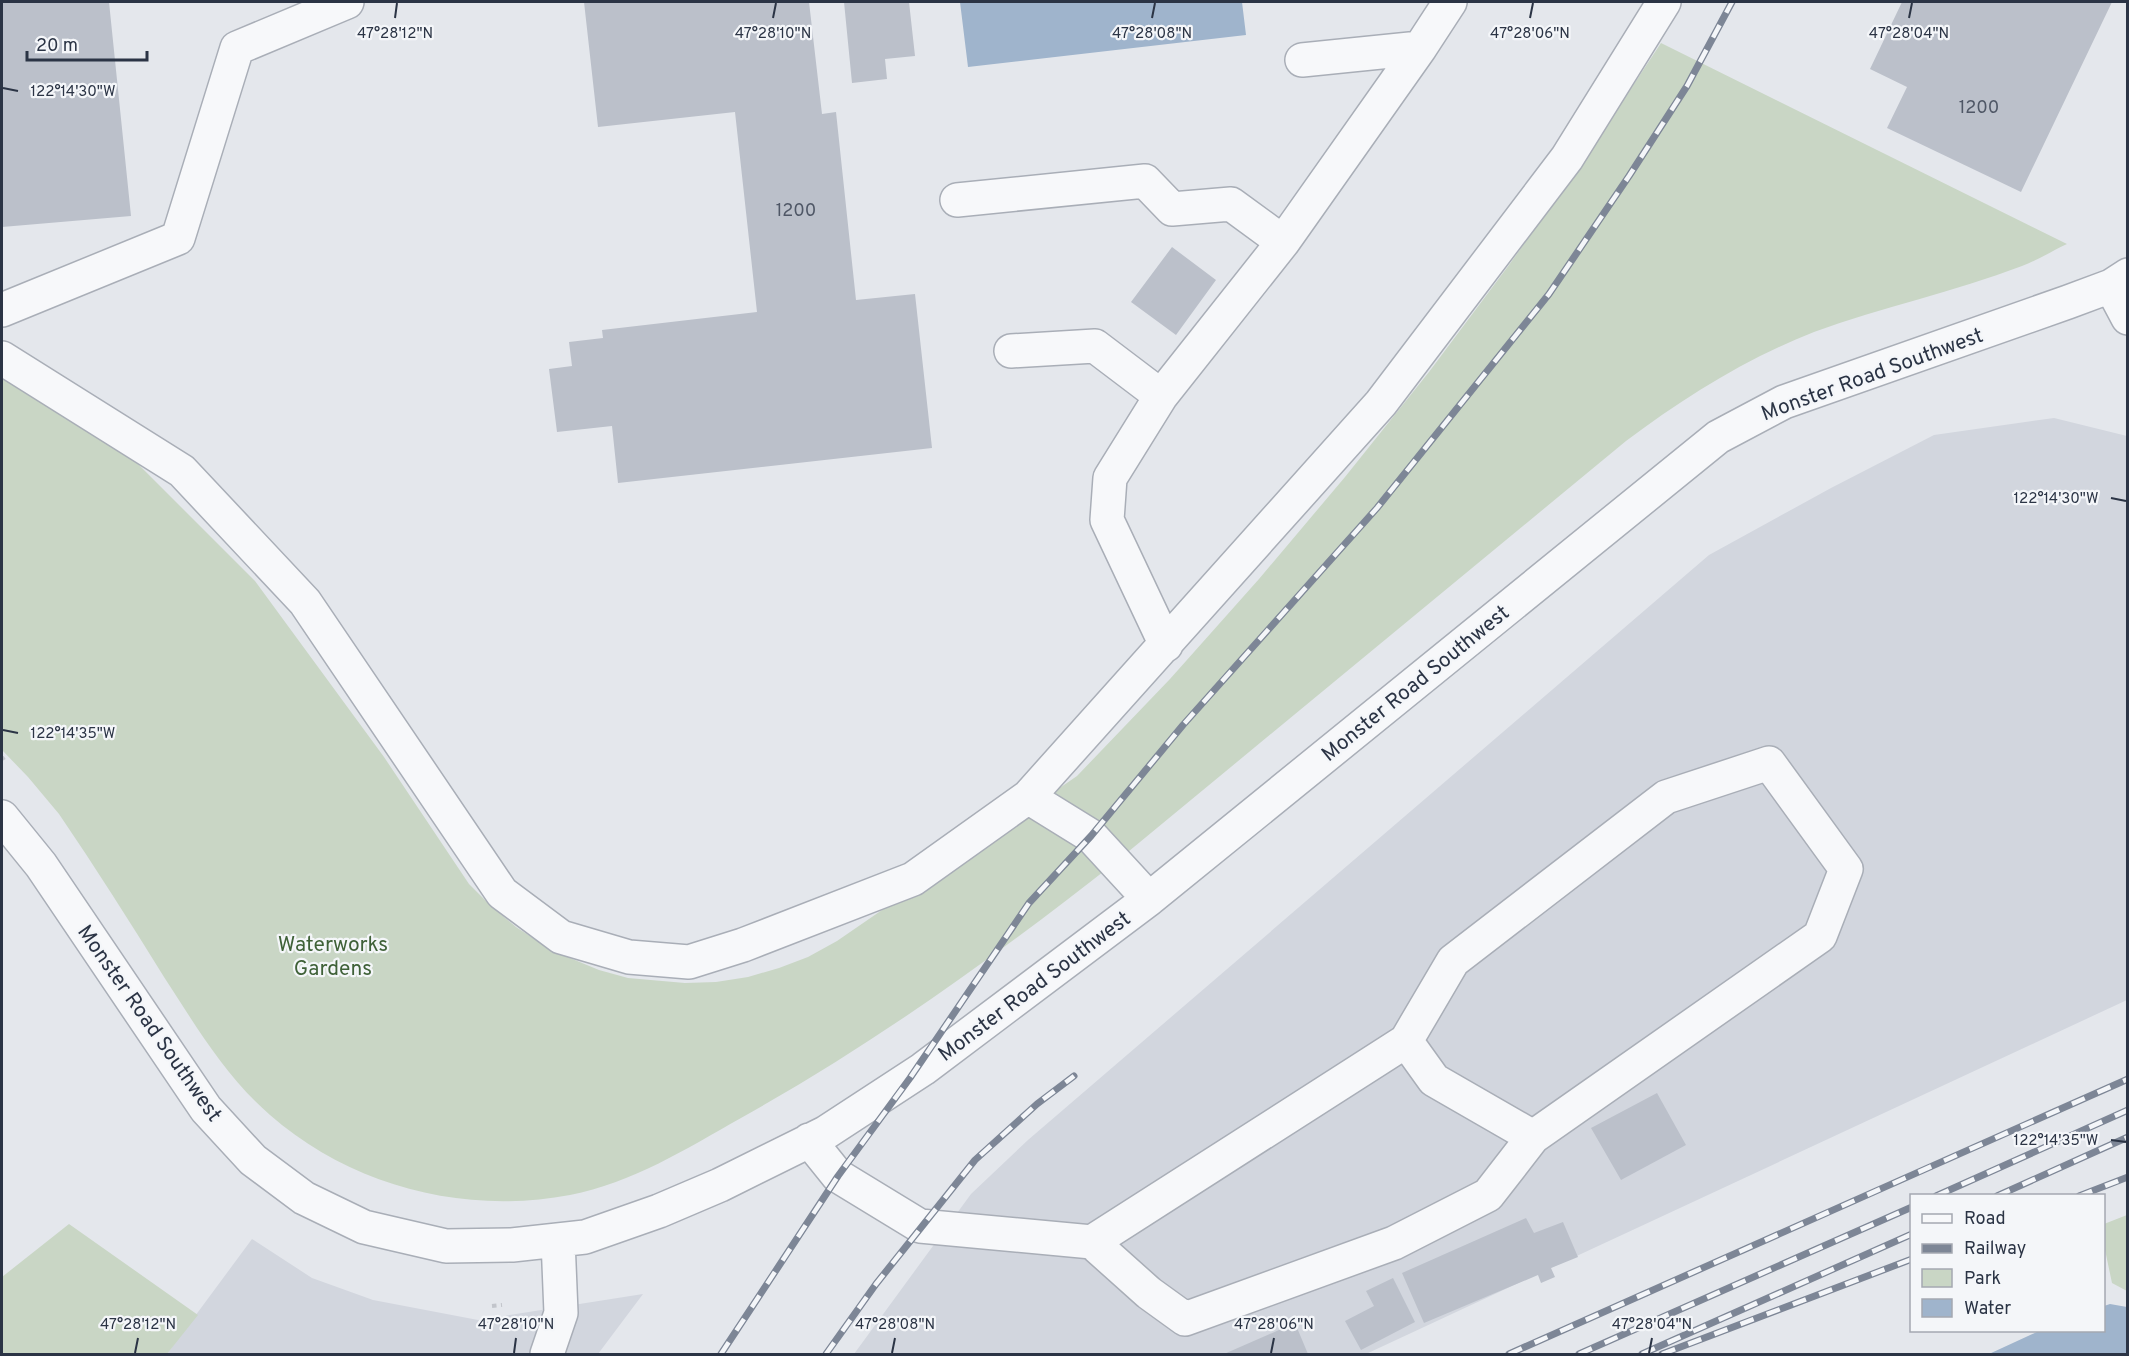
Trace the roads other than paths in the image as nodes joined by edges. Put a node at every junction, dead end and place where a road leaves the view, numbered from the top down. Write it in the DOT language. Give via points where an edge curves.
graph roads {
  1 [pos="347,2"];
  2 [pos="1450,2"];
  3 [pos="1664,2"];
  4 [pos="1420,48"];
  5 [pos="1302,60"];
  6 [pos="957,200"];
  7 [pos="1283,242"];
  8 [pos="2119,281"];
  9 [pos="2,310"];
  10 [pos="2127,318"];
  11 [pos="1011,351"];
  12 [pos="2,358"];
  13 [pos="1161,396"];
  14 [pos="1166,645"];
  15 [pos="1028,797"];
  16 [pos="2,817"];
  17 [pos="1149,899"];
  18 [pos="1406,1041"];
  19 [pos="1533,1137"];
  20 [pos="809,1140"];
  21 [pos="558,1240"];
  22 [pos="1092,1242"];
  23 [pos="547,1354"];
  1 -- 9 [label="street" via="237,48 178,238"];
  2 -- 4 [label="street"];
  3 -- 14 [label="street" via="1568,158 1382,403"];
  4 -- 5 [label="street"];
  4 -- 7 [label="street"];
  6 -- 7 [label="street" via="1144,181 1172,209 1231,204"];
  7 -- 13 [label="street"];
  8 -- 10 [label="street, Monster Road Southwest"];
  8 -- 17 [label="street, Monster Road Southwest" via="1784,402 1718,437"];
  11 -- 13 [label="street" via="1095,346"];
  12 -- 15 [label="street" via="182,471 305,602 502,893 561,937 629,957 690,962 914,879"];
  13 -- 14 [label="street" via="1110,478 1107,520"];
  14 -- 15 [label="street"];
  15 -- 17 [label="street" via="1091,836"];
  16 -- 21 [label="street, Monster Road Southwest" via="41,865 206,1109 253,1160 304,1198 364,1227 446,1246"];
  17 -- 20 [label="street, Monster Road Southwest" via="924,1069"];
  18 -- 19 [label="street" via="1434,1080"];
  18 -- 19 [label="street" via="1453,961 1666,797 1769,763 1846,869 1820,936"];
  18 -- 22 [label="street"];
  19 -- 22 [label="street" via="1488,1195 1394,1243 1185,1319"];
  20 -- 21 [label="street, Monster Road Southwest" via="659,1211 585,1237"];
  20 -- 22 [label="street" via="838,1176 920,1226"];
  21 -- 23 [label="street" via="561,1313"];
}
